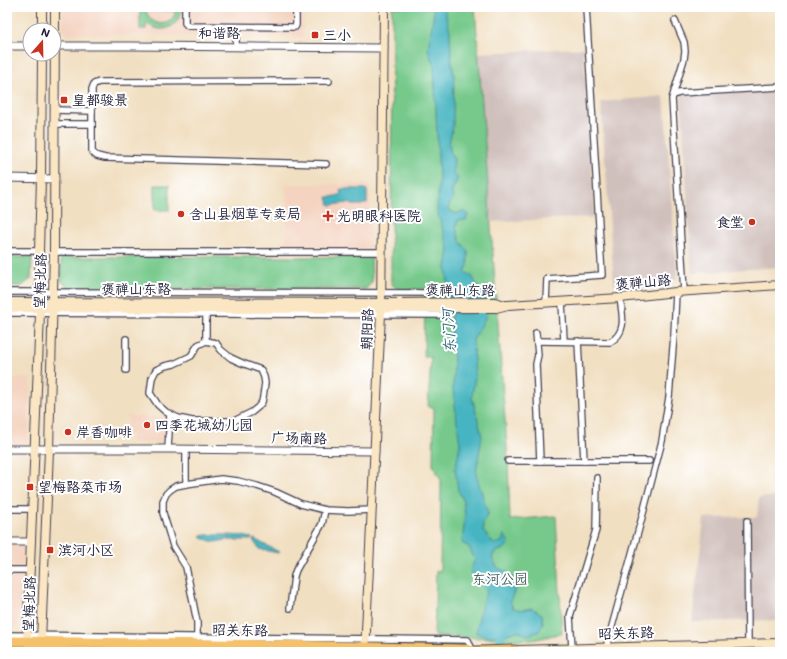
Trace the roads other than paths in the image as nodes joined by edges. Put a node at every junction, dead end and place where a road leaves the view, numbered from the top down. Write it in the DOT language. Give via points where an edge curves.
graph roads {
  1 [pos="42,7"];
  2 [pos="55,7"];
  3 [pos="185,7"];
  4 [pos="296,7"];
  5 [pos="384,7"];
  6 [pos="586,7"];
  7 [pos="675,21"];
  8 [pos="42,22"];
  9 [pos="55,22"];
  10 [pos="236,27"];
  11 [pos="7,46"];
  12 [pos="22,46"];
  13 [pos="62,46"];
  14 [pos="236,46"];
  15 [pos="384,48"];
  16 [pos="42,62"];
  17 [pos="54,62"];
  18 [pos="329,81"];
  19 [pos="780,87"];
  20 [pos="674,95"];
  21 [pos="55,110"];
  22 [pos="92,111"];
  23 [pos="55,124"];
  24 [pos="92,124"];
  25 [pos="326,164"];
  26 [pos="7,178"];
  27 [pos="41,178"];
  28 [pos="55,178"];
  29 [pos="7,251"];
  30 [pos="39,251"];
  31 [pos="54,252"];
  32 [pos="382,252"];
  33 [pos="780,285"];
  34 [pos="7,292"];
  35 [pos="40,292"];
  36 [pos="53,292"];
  37 [pos="680,292"];
  38 [pos="382,293"];
  39 [pos="442,293"];
  40 [pos="620,298"];
  41 [pos="7,302"];
  42 [pos="562,302"];
  43 [pos="546,303"];
  44 [pos="508,305"];
  45 [pos="7,308"];
  46 [pos="40,308"];
  47 [pos="52,308"];
  48 [pos="206,308"];
  49 [pos="381,309"];
  50 [pos="7,313"];
  51 [pos="442,314"];
  52 [pos="536,334"];
  53 [pos="126,339"];
  54 [pos="206,341"];
  55 [pos="537,341"];
  56 [pos="564,341"];
  57 [pos="578,341"];
  58 [pos="126,370"];
  59 [pos="170,414"];
  60 [pos="7,449"];
  61 [pos="168,449"];
  62 [pos="35,450"];
  63 [pos="49,450"];
  64 [pos="186,450"];
  65 [pos="375,451"];
  66 [pos="508,461"];
  67 [pos="540,461"];
  68 [pos="584,461"];
  69 [pos="649,461"];
  70 [pos="597,478"];
  71 [pos="186,484"];
  72 [pos="7,508"];
  73 [pos="32,509"];
  74 [pos="324,510"];
  75 [pos="372,510"];
  76 [pos="747,521"];
  77 [pos="7,542"];
  78 [pos="31,542"];
  79 [pos="7,570"];
  80 [pos="30,570"];
  81 [pos="290,608"];
  82 [pos="7,635"];
  83 [pos="27,638"];
  84 [pos="41,639"];
  85 [pos="7,641"];
  86 [pos="197,641"];
  87 [pos="780,643"];
  88 [pos="748,644"];
  89 [pos="366,646"];
  90 [pos="279,648"];
  91 [pos="572,648"];
  92 [pos="606,648"];
  93 [pos="149,649"];
  94 [pos="7,650"];
  95 [pos="515,650"];
  96 [pos="34,651"];
  97 [pos="223,652"];
  98 [pos="472,652"];
  1 -- 8 [label="main road"];
  2 -- 9 [label="main road, 望梅北路"];
  3 -- 10 [label="street" via="185,23 188,26"];
  4 -- 10 [label="street" via="295,27"];
  5 -- 15 [label="main road, 朝阳路"];
  6 -- 43 [label="street" via="602,275 547,279"];
  7 -- 20 [label="street" via="685,51"];
  10 -- 14 [label="street"];
  11 -- 12 [label="street"];
  13 -- 14 [label="street, 和谐路"];
  14 -- 15 [label="street, 和谐路"];
  15 -- 32 [label="main road, 朝阳路"];
  16 -- 27 [label="main road, 望梅北路"];
  17 -- 21 [label="main road, 望梅北路"];
  18 -- 22 [label="street" via="99,82 94,84 92,89"];
  19 -- 20 [label="street"];
  20 -- 37 [label="street" via="672,99"];
  21 -- 22 [label="street"];
  21 -- 23 [label="main road, 望梅北路"];
  22 -- 24 [label="street"];
  23 -- 24 [label="street"];
  23 -- 28 [label="main road, 望梅北路"];
  24 -- 25 [label="street" via="92,152 105,158"];
  26 -- 27 [label="street"];
  27 -- 28 [label="street"];
  27 -- 30 [label="main road, 望梅北路"];
  28 -- 31 [label="main road, 望梅北路"];
  29 -- 30 [label="street"];
  30 -- 35 [label="main road, 望梅北路"];
  31 -- 32 [label="street"];
  31 -- 36 [label="main road, 望梅北路"];
  32 -- 38 [label="main road, 朝阳路"];
  33 -- 37 [label="main road, 褒禅山路"];
  34 -- 35 [label="street"];
  35 -- 36 [label="street"];
  35 -- 46 [label="main road, 望梅北路"];
  36 -- 38 [label="street"];
  36 -- 47 [label="main road, 望梅北路"];
  37 -- 40 [label="main road, 褒禅山路"];
  37 -- 92 [label="street" via="670,397 662,441"];
  38 -- 39 [label="street"];
  38 -- 49 [label="main road, 朝阳路"];
  40 -- 42 [label="main road, 褒禅山路"];
  40 -- 57 [label="street" via="622,323 616,339 610,342"];
  41 -- 46 [label="main road, 褒禅山东路"];
  42 -- 43 [label="main road, 褒禅山路"];
  42 -- 56 [label="street"];
  43 -- 44 [label="main road, 褒禅山路"];
  44 -- 49 [label="main road, 褒禅山东路" via="496,308 490,305"];
  45 -- 46 [label="main road, 褒禅山东路"];
  46 -- 47 [label="main road, 褒禅山东路"];
  46 -- 50 [label="street"];
  46 -- 62 [label="main road, 望梅北路"];
  47 -- 48 [label="main road, 褒禅山东路"];
  47 -- 63 [label="main road, 望梅北路"];
  48 -- 49 [label="main road, 褒禅山东路"];
  48 -- 54 [label="street"];
  49 -- 51 [label="street"];
  49 -- 65 [label="main road, 朝阳路"];
  52 -- 55 [label="street"];
  53 -- 58 [label="street"];
  54 -- 59 [label="street" via="198,345 191,356 156,370 152,378 150,392 158,405"];
  54 -- 59 [label="street" via="216,343 231,358 261,370 265,383 262,402 258,408 234,421 192,421"];
  55 -- 56 [label="street"];
  55 -- 67 [label="street"];
  56 -- 57 [label="street"];
  57 -- 68 [label="street"];
  59 -- 61 [label="street"];
  60 -- 62 [label="street, 广场南路"];
  61 -- 63 [label="street, 广场南路"];
  61 -- 64 [label="street, 广场南路"];
  62 -- 63 [label="street, 广场南路"];
  62 -- 73 [label="main road, 望梅北路"];
  63 -- 84 [label="main road, 望梅北路"];
  64 -- 65 [label="street, 广场南路"];
  64 -- 71 [label="street"];
  65 -- 75 [label="main road, 朝阳路"];
  66 -- 67 [label="street"];
  67 -- 68 [label="street"];
  68 -- 69 [label="street"];
  70 -- 91 [label="street" via="596,530 570,616"];
  71 -- 74 [label="street" via="221,479 238,481"];
  71 -- 86 [label="street" via="176,486 166,494 163,514 174,546 186,567 197,622"];
  72 -- 73 [label="street"];
  73 -- 78 [label="main road, 望梅北路"];
  74 -- 75 [label="street"];
  74 -- 81 [label="street" via="322,524 296,570"];
  75 -- 89 [label="main road, 朝阳路"];
  76 -- 88 [label="street"];
  77 -- 78 [label="street"];
  78 -- 80 [label="main road, 望梅北路"];
  79 -- 80 [label="street"];
  80 -- 83 [label="main road, 望梅北路"];
  82 -- 83 [label="street"];
  83 -- 84 [label="main road, 昭关东路"];
  83 -- 85 [label="main road, 昭关东路"];
  83 -- 96 [label="main road, 望梅北路"];
  84 -- 86 [label="street"];
  84 -- 93 [label="main road, 昭关东路"];
  84 -- 96 [label="main road, 望梅北路"];
  86 -- 89 [label="street"];
  86 -- 90 [label="main road, 昭关东路"];
  86 -- 93 [label="main road, 昭关东路"];
  87 -- 88 [label="main road, 昭关东路"];
  88 -- 92 [label="main road, 昭关东路"];
  89 -- 90 [label="main road, 昭关东路"];
  89 -- 98 [label="main road, 昭关东路" via="465,649"];
  91 -- 92 [label="main road, 昭关东路"];
  91 -- 95 [label="main road, 昭关东路"];
  93 -- 96 [label="main road, 昭关东路"];
  93 -- 97 [label="main road, 昭关东路"];
  94 -- 96 [label="main road, 昭关东路"];
  95 -- 98 [label="main road, 昭关东路"];
}
